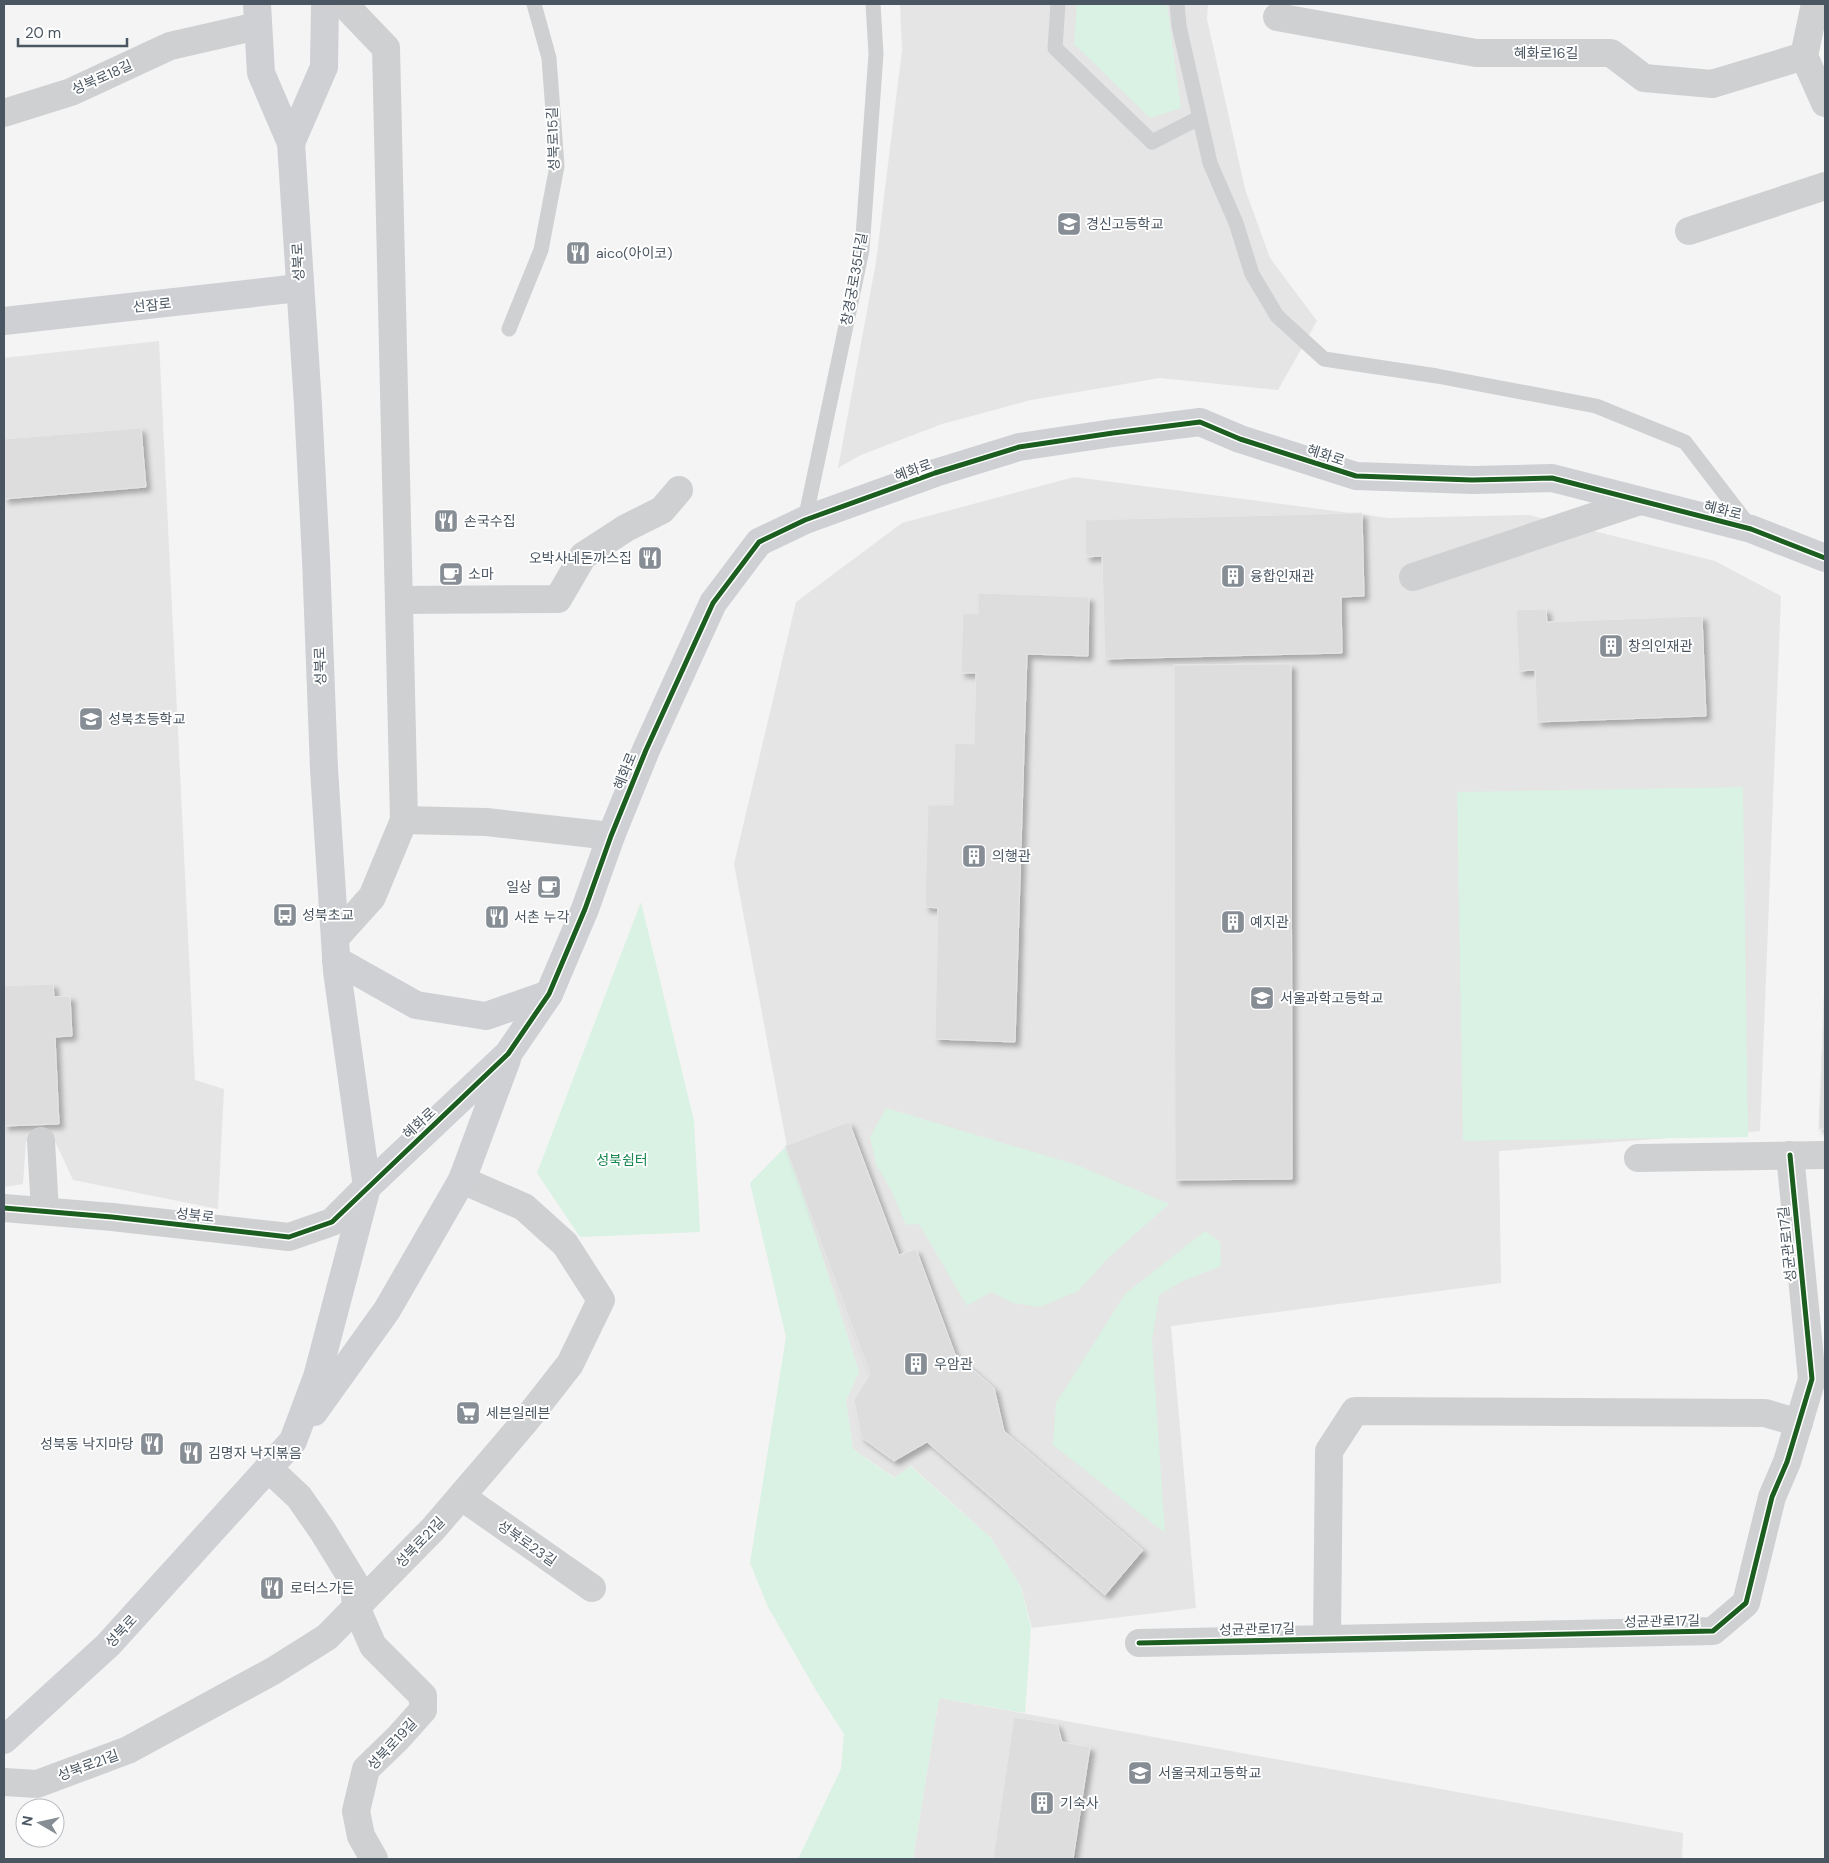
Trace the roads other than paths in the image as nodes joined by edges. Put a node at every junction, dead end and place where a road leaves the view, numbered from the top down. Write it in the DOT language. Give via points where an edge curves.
graph roads {
  1 [pos="325,4"];
  2 [pos="344,4"];
  3 [pos="534,4"];
  4 [pos="873,4"];
  5 [pos="1058,4"];
  6 [pos="1177,4"];
  7 [pos="1814,4"];
  8 [pos="258,15"];
  9 [pos="1278,17"];
  10 [pos="1804,56"];
  11 [pos="1825,103"];
  12 [pos="4,113"];
  13 [pos="1199,118"];
  14 [pos="291,143"];
  15 [pos="1825,186"];
  16 [pos="1689,231"];
  17 [pos="299,288"];
  18 [pos="4,321"];
  19 [pos="509,330"];
  20 [pos="679,490"];
  21 [pos="1640,501"];
  22 [pos="805,520"];
  23 [pos="1751,529"];
  24 [pos="1825,558"];
  25 [pos="1413,577"];
  26 [pos="398,600"];
  27 [pos="404,820"];
  28 [pos="611,836"];
  29 [pos="335,949"];
  30 [pos="549,994"];
  31 [pos="508,1054"];
  32 [pos="41,1141"];
  33 [pos="1790,1155"];
  34 [pos="1825,1155"];
  35 [pos="1638,1158"];
  36 [pos="462,1180"];
  37 [pos="367,1187"];
  38 [pos="4,1208"];
  39 [pos="45,1211"];
  40 [pos="1799,1423"];
  41 [pos="293,1441"];
  42 [pos="268,1468"];
  43 [pos="462,1497"];
  44 [pos="592,1588"];
  45 [pos="356,1607"];
  46 [pos="1328,1639"];
  47 [pos="1138,1643"];
  48 [pos="4,1740"];
  49 [pos="4,1782"];
  50 [pos="374,1859"];
  1 -- 14 [label="street, 성북로" via="324,67"];
  2 -- 26 [label="street" via="386,48"];
  3 -- 19 [label="lane, 성북로15길" via="548,58 556,166 541,250"];
  4 -- 22 [label="lane, 창경궁로35다길" via="876,54 862,250"];
  5 -- 13 [label="lane" via="1055,48 1152,142"];
  6 -- 13 [label="lane"];
  7 -- 10 [label="street"];
  8 -- 12 [label="street, 성북로18길" via="170,46 71,92"];
  8 -- 14 [label="street, 성북로" via="261,73"];
  9 -- 10 [label="street, 혜화로16길" via="1476,53 1611,53 1644,78 1712,84"];
  10 -- 11 [label="street"];
  13 -- 23 [label="lane" via="1210,163 1236,223 1252,274 1277,316 1324,359 1596,406 1685,442"];
  14 -- 17 [label="street, 성북로"];
  15 -- 16 [label="street"];
  17 -- 18 [label="street, 선잠로"];
  17 -- 29 [label="street, 성북로" via="308,405"];
  20 -- 26 [label="street" via="662,510 626,528 583,556 558,598"];
  21 -- 22 [label="street, 혜화로" via="1552,478 1472,480 1356,476 1200,422 1019,447 935,473"];
  21 -- 23 [label="street, 혜화로"];
  21 -- 25 [label="street"];
  22 -- 28 [label="street, 혜화로" via="759,542 713,603"];
  23 -- 24 [label="street, 혜화로"];
  26 -- 27 [label="street"];
  27 -- 28 [label="street" via="486,822"];
  27 -- 29 [label="street" via="372,897"];
  28 -- 30 [label="street, 혜화로"];
  29 -- 30 [label="street" via="416,1004 486,1016"];
  29 -- 37 [label="street, 성북로"];
  30 -- 31 [label="street, 혜화로"];
  31 -- 36 [label="street"];
  31 -- 37 [label="street, 혜화로"];
  32 -- 39 [label="street"];
  33 -- 34 [label="street"];
  33 -- 35 [label="street"];
  33 -- 40 [label="street, 성균관로17길" via="1812,1379"];
  36 -- 41 [label="street" via="387,1310"];
  36 -- 43 [label="street, 성북로21길" via="524,1207 565,1244 601,1300 570,1364"];
  37 -- 39 [label="street, 성북로" via="332,1222 289,1237"];
  37 -- 41 [label="street, 성북로" via="317,1377"];
  38 -- 39 [label="street, 성북로"];
  40 -- 46 [label="street, 성균관로17길" via="1772,1497 1746,1603 1713,1631"];
  40 -- 46 [label="street" via="1765,1413 1355,1411 1329,1451"];
  41 -- 42 [label="street, 성북로"];
  42 -- 45 [label="street, 성북로19길" via="299,1497 322,1530 354,1582"];
  42 -- 48 [label="street, 성북로" via="108,1645"];
  43 -- 44 [label="street, 성북로23길"];
  43 -- 45 [label="street, 성북로21길"];
  45 -- 49 [label="street, 성북로21길" via="327,1637 273,1671 128,1750 37,1784"];
  45 -- 50 [label="street, 성북로19길" via="373,1646 423,1696 423,1710 366,1768 356,1811 360,1836"];
  46 -- 47 [label="street, 성균관로17길"];
}
